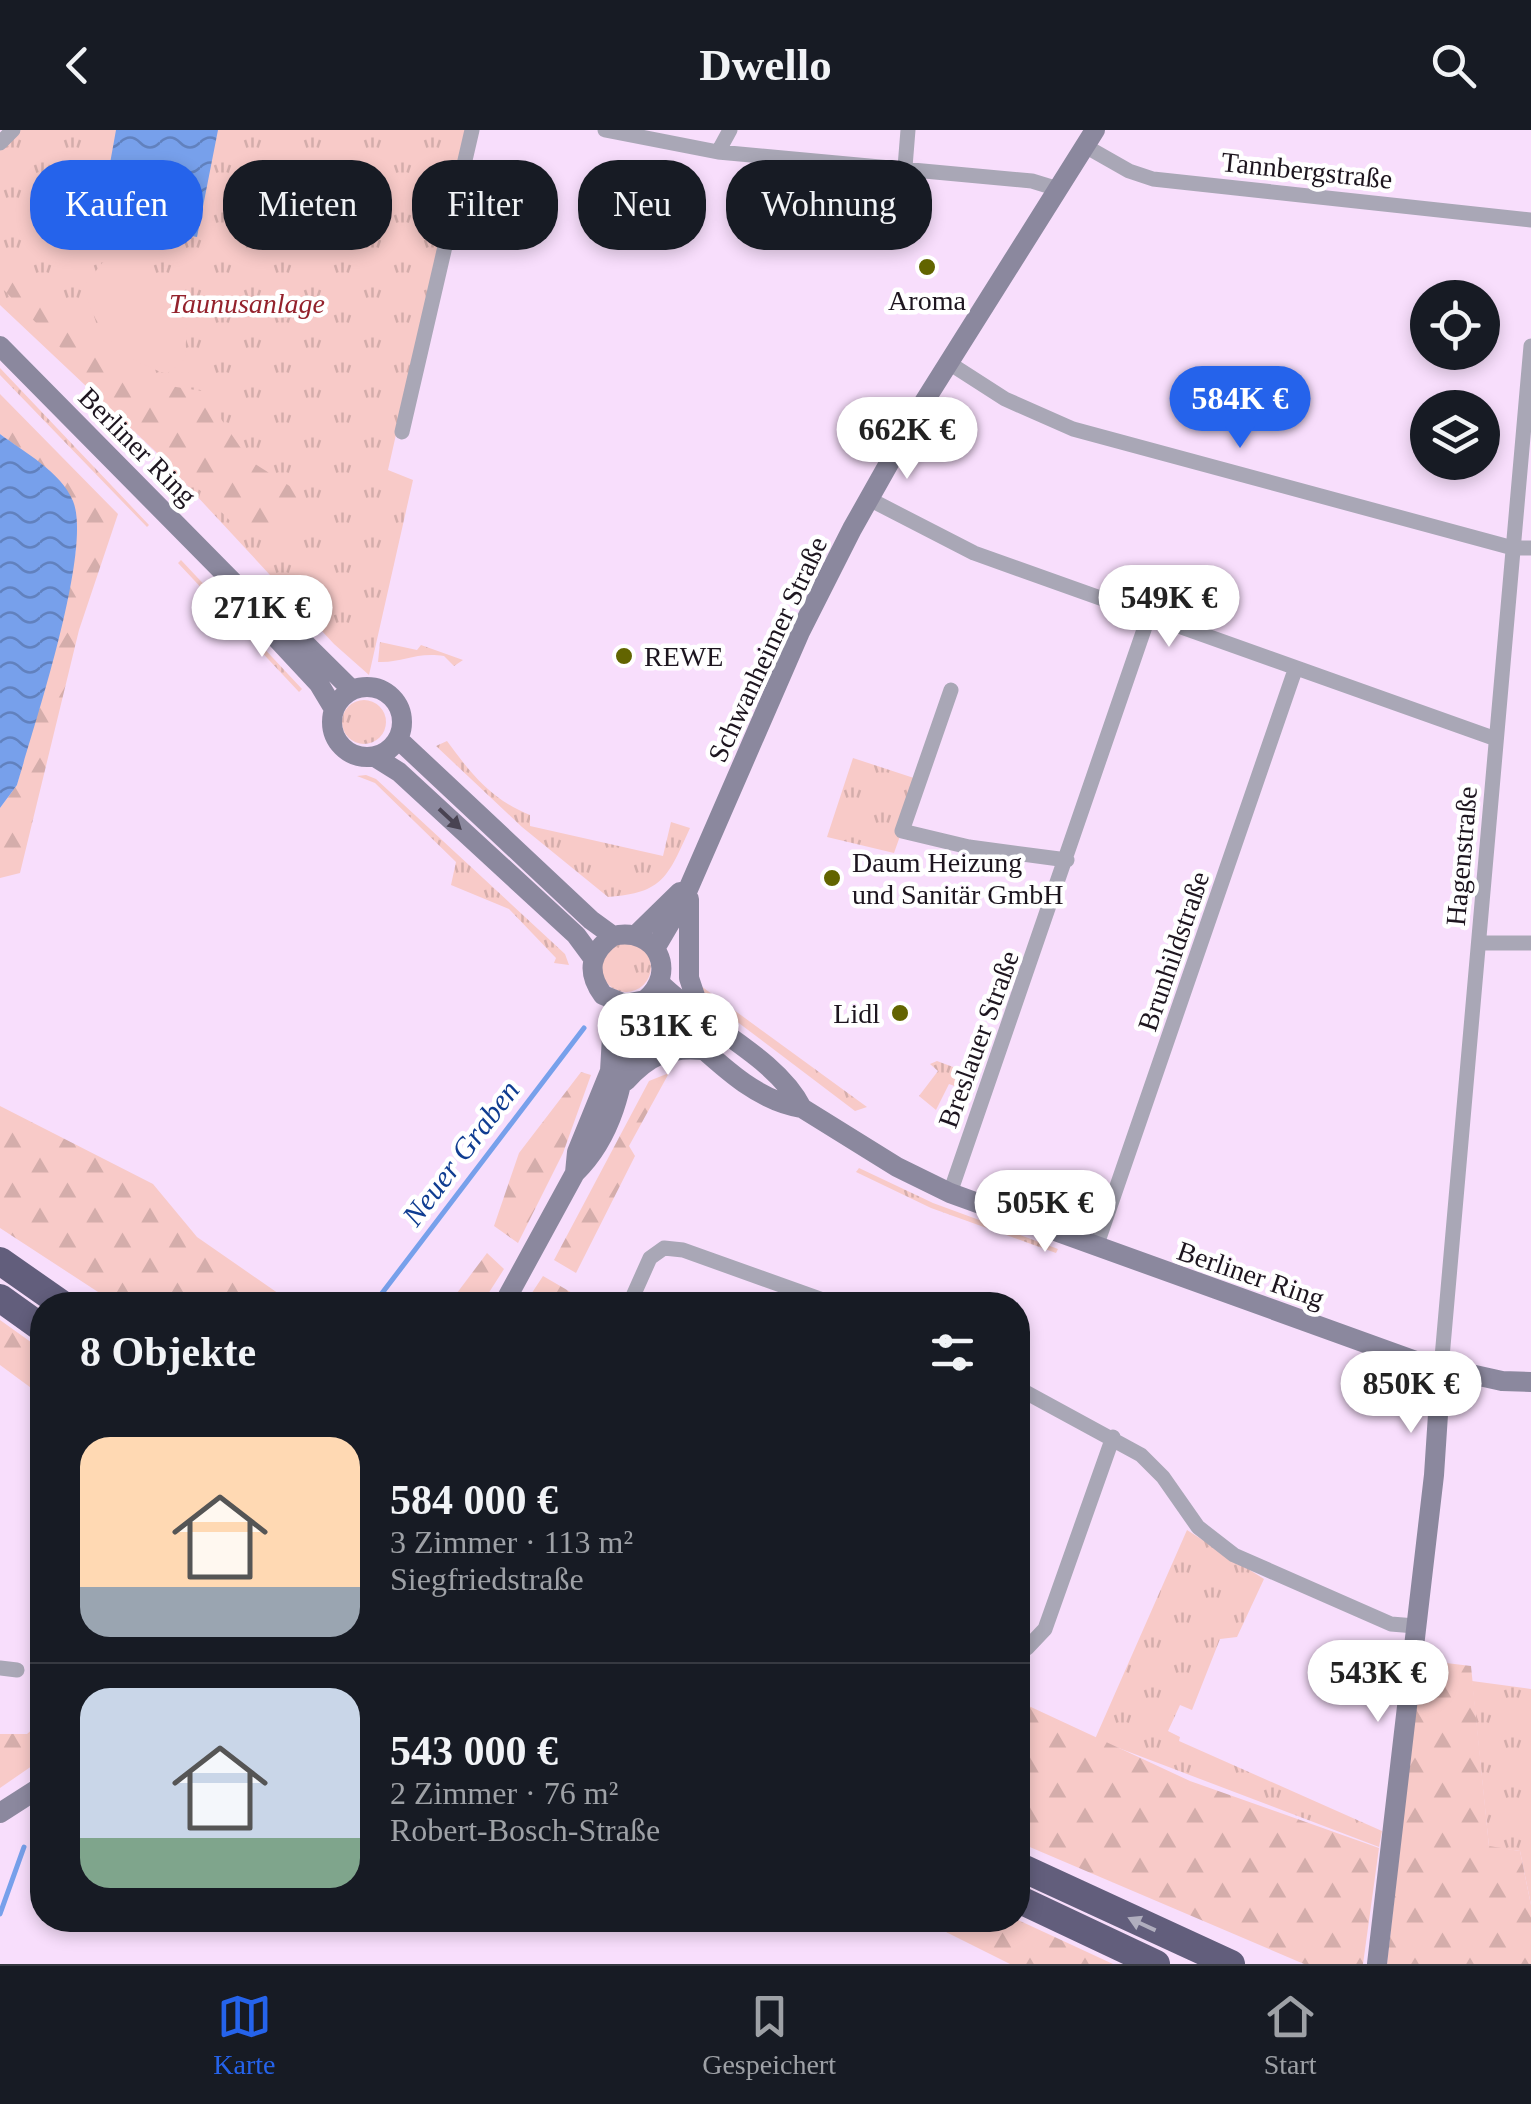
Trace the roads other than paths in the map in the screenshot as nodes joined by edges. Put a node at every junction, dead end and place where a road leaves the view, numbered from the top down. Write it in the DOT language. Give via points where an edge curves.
graph roads {
  1 [pos="13,130"];
  2 [pos="472,130"];
  3 [pos="604,130"];
  4 [pos="730,130"];
  5 [pos="908,130"];
  6 [pos="1090,138"];
  7 [pos="0,143"];
  8 [pos="718,152"];
  9 [pos="811,160"];
  10 [pos="905,160"];
  11 [pos="932,171"];
  12 [pos="1058,188"];
  13 [pos="1531,220"];
  14 [pos="0,346"];
  15 [pos="1531,346"];
  16 [pos="948,363"];
  17 [pos="402,432"];
  18 [pos="869,499"];
  19 [pos="1513,548"];
  20 [pos="1531,548"];
  21 [pos="236,585"];
  22 [pos="1148,618"];
  23 [pos="1295,670"];
  24 [pos="352,690"];
  25 [pos="952,690"];
  26 [pos="334,709"];
  27 [pos="398,739"];
  28 [pos="1496,739"];
  29 [pos="376,757"];
  30 [pos="1067,860"];
  31 [pos="689,882"];
  32 [pos="637,934"];
  33 [pos="613,936"];
  34 [pos="1480,942"];
  35 [pos="1531,943"];
  36 [pos="656,947"];
  37 [pos="593,958"];
  38 [pos="660,982"];
  39 [pos="614,1002"];
  40 [pos="640,1002"];
  41 [pos="702,1018"];
  42 [pos="702,1050"];
  43 [pos="625,1082"];
  44 [pos="802,1108"];
  45 [pos="575,1173"];
  46 [pos="950,1193"];
  47 [pos="1096,1247"];
  48 [pos="0,1261"];
  49 [pos="44,1292"];
  50 [pos="511,1292"];
  51 [pos="635,1292"];
  52 [pos="791,1292"];
  53 [pos="0,1298"];
  54 [pos="30,1319"];
  55 [pos="1441,1369"];
  56 [pos="1531,1382"];
  57 [pos="1030,1394"];
  58 [pos="1114,1437"];
  59 [pos="1415,1626"];
  60 [pos="1030,1645"];
  61 [pos="30,1794"];
  62 [pos="0,1813"];
  63 [pos="1030,1872"];
  64 [pos="1030,1906"];
  65 [pos="1156,1964"];
  66 [pos="1231,1964"];
  67 [pos="1377,1964"];
  1 -- 7 [label="street"];
  2 -- 17 [label="street"];
  3 -- 8 [label="street"];
  4 -- 8 [label="street"];
  5 -- 10 [label="street"];
  6 -- 12 [label="street, Schwanheimer Straße"];
  6 -- 13 [label="street, Tannbergstraße" via="1129,171 1153,179"];
  8 -- 9 [label="street"];
  11 -- 12 [label="street"];
  12 -- 16 [label="street, Schwanheimer Straße"];
  14 -- 21 [label="street, Berliner Ring"];
  15 -- 19 [label="street, Hagenstraße"];
  16 -- 18 [label="street, Schwanheimer Straße"];
  16 -- 19 [label="street" via="1005,400 1073,430"];
  18 -- 22 [label="street" via="974,553"];
  18 -- 31 [label="street, Schwanheimer Straße" via="812,608"];
  19 -- 20 [label="street"];
  19 -- 28 [label="street, Hagenstraße"];
  21 -- 24 [label="street, Berliner Ring" via="252,592"];
  21 -- 26 [label="street, Berliner Ring" via="242,601"];
  22 -- 23 [label="street"];
  22 -- 30 [label="street, Breslauer Straße"];
  23 -- 28 [label="street"];
  23 -- 47 [label="street, Brunhildstraße"];
  24 -- 26 [label="street"];
  24 -- 27 [label="street, Berliner Ring" via="374,688 394,700 402,718"];
  25 -- 30 [label="street" via="902,831"];
  26 -- 29 [label="street, Berliner Ring" via="331,724 341,747"];
  27 -- 29 [label="street"];
  27 -- 33 [label="street"];
  28 -- 34 [label="street, Hagenstraße"];
  29 -- 37 [label="street, Berliner Ring, one-way" via="549,910"];
  30 -- 46 [label="street, Breslauer Straße"];
  31 -- 32 [label="street, Schwanheimer Straße"];
  31 -- 36 [label="street, Schwanheimer Straße"];
  31 -- 41 [label="street" via="689,978"];
  32 -- 33 [label="street"];
  32 -- 36 [label="street"];
  33 -- 37 [label="street"];
  34 -- 35 [label="street"];
  34 -- 55 [label="street, Hagenstraße"];
  36 -- 38 [label="street"];
  37 -- 39 [label="street, Berliner Ring" via="594,984"];
  38 -- 40 [label="street"];
  38 -- 41 [label="street, Berliner Ring"];
  39 -- 40 [label="street"];
  39 -- 45 [label="street" via="610,1071"];
  40 -- 42 [label="street, Berliner Ring" via="694,1037"];
  40 -- 43 [label="street"];
  41 -- 44 [label="street, Berliner Ring" via="792,1088"];
  42 -- 43 [label="street" via="671,1048 642,1063"];
  42 -- 44 [label="street, Berliner Ring" via="785,1105"];
  43 -- 45 [label="street" via="590,1158"];
  44 -- 46 [label="street, Berliner Ring"];
  45 -- 50 [label="street"];
  46 -- 47 [label="street, Berliner Ring"];
  47 -- 55 [label="street, Berliner Ring"];
  48 -- 49 [label="highway"];
  51 -- 52 [label="street" via="650,1258 664,1248"];
  53 -- 54 [label="highway"];
  55 -- 56 [label="street, Berliner Ring"];
  55 -- 59 [label="street"];
  57 -- 58 [label="street"];
  58 -- 59 [label="street" via="1141,1455 1198,1527 1234,1556 1392,1624"];
  58 -- 60 [label="street" via="1044,1629"];
  59 -- 67 [label="street"];
  61 -- 62 [label="street"];
  66 -- 63 [label="highway, one-way"];
  64 -- 65 [label="highway"];
}
